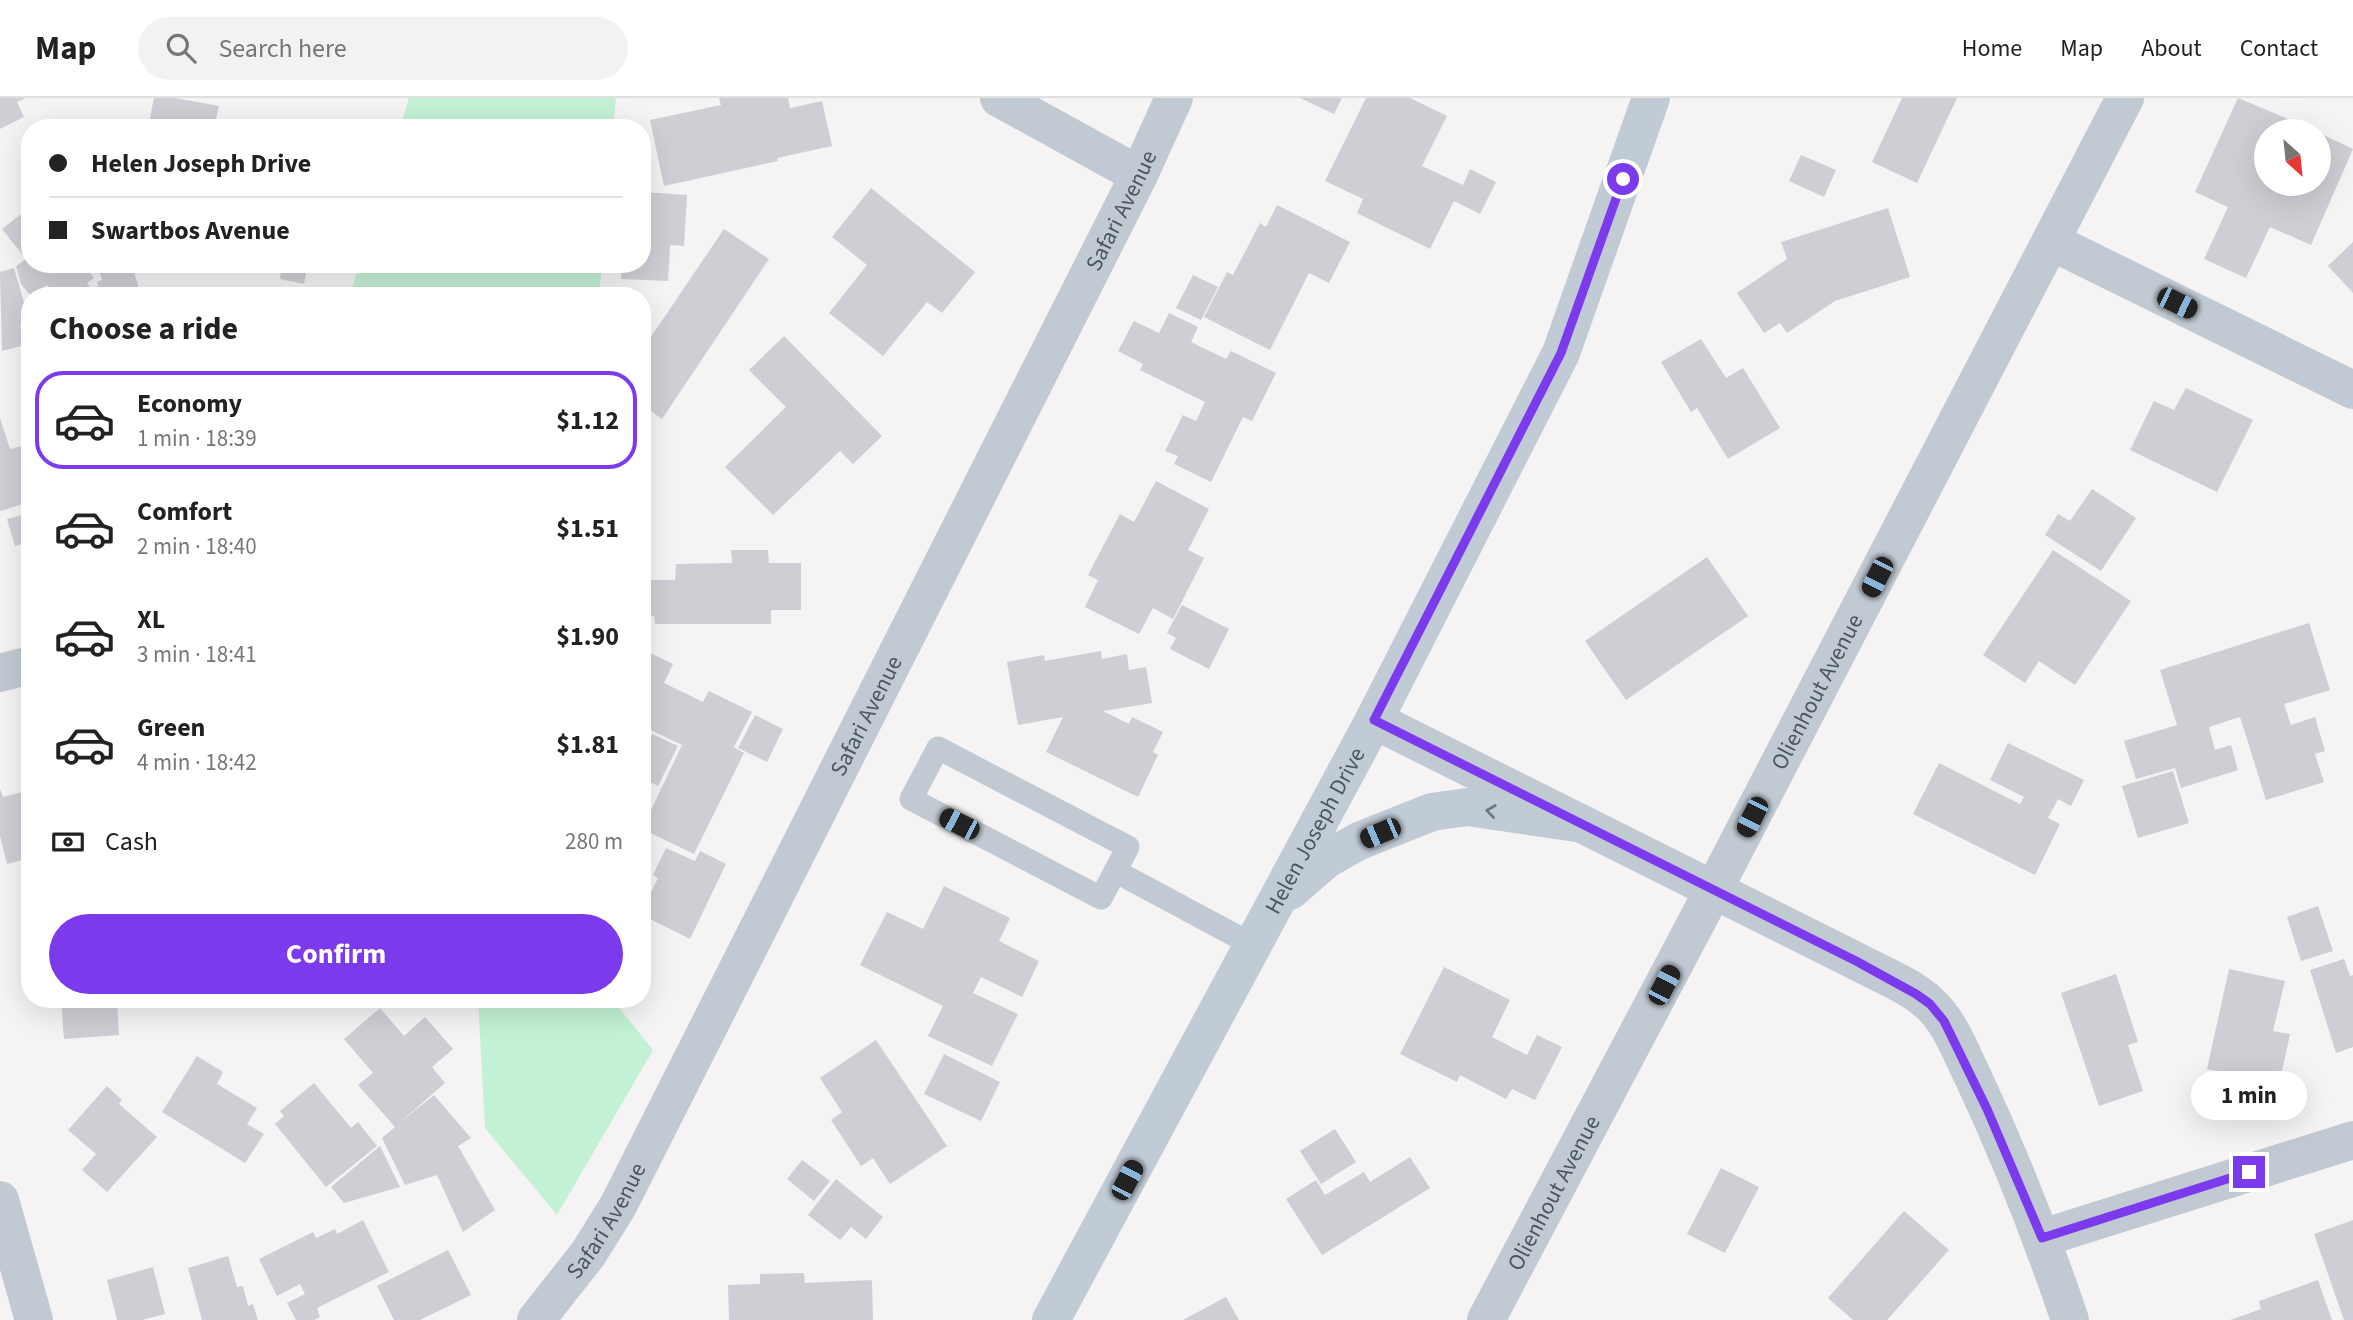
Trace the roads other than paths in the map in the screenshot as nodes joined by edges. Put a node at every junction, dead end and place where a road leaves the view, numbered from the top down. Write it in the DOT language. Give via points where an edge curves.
graph roads {
  1 [pos="999,98"];
  2 [pos="1174,98"];
  3 [pos="1651,98"];
  4 [pos="2125,98"];
  5 [pos="1139,175"];
  6 [pos="2052,242"];
  7 [pos="2353,390"];
  8 [pos="21,667"];
  9 [pos="0,673"];
  10 [pos="1374,720"];
  11 [pos="1583,824"];
  12 [pos="1115,871"];
  13 [pos="1714,889"];
  14 [pos="1273,906"];
  15 [pos="1253,945"];
  16 [pos="2353,1140"];
  17 [pos="0,1200"];
  18 [pos="2042,1238"];
  19 [pos="34,1320"];
  20 [pos="536,1320"];
  21 [pos="1051,1320"];
  22 [pos="1486,1320"];
  23 [pos="2070,1320"];
  1 -- 5 [label="street"];
  2 -- 5 [label="street, Safari Avenue"];
  3 -- 10 [label="street, Helen Joseph Drive" via="1561,353"];
  4 -- 6 [label="street, Olienhout Avenue"];
  5 -- 20 [label="street, Safari Avenue" via="618,1206 588,1254"];
  6 -- 7 [label="street"];
  6 -- 13 [label="street, Olienhout Avenue"];
  8 -- 9 [label="street"];
  10 -- 11 [label="street"];
  10 -- 14 [label="street, Helen Joseph Drive"];
  11 -- 13 [label="street"];
  11 -- 14 [label="street, one-way" via="1467,807 1432,813 1359,841 1328,859"];
  12 -- 12 [label="lane" via="1101,898 911,799 938,748 1128,847"];
  12 -- 15 [label="lane"];
  13 -- 18 [label="street" via="1930,1004 1961,1053"];
  13 -- 22 [label="street, Olienhout Avenue"];
  14 -- 15 [label="street, Helen Joseph Drive"];
  15 -- 21 [label="street, Helen Joseph Drive"];
  16 -- 18 [label="street"];
  17 -- 19 [label="street"];
  18 -- 23 [label="street"];
}
